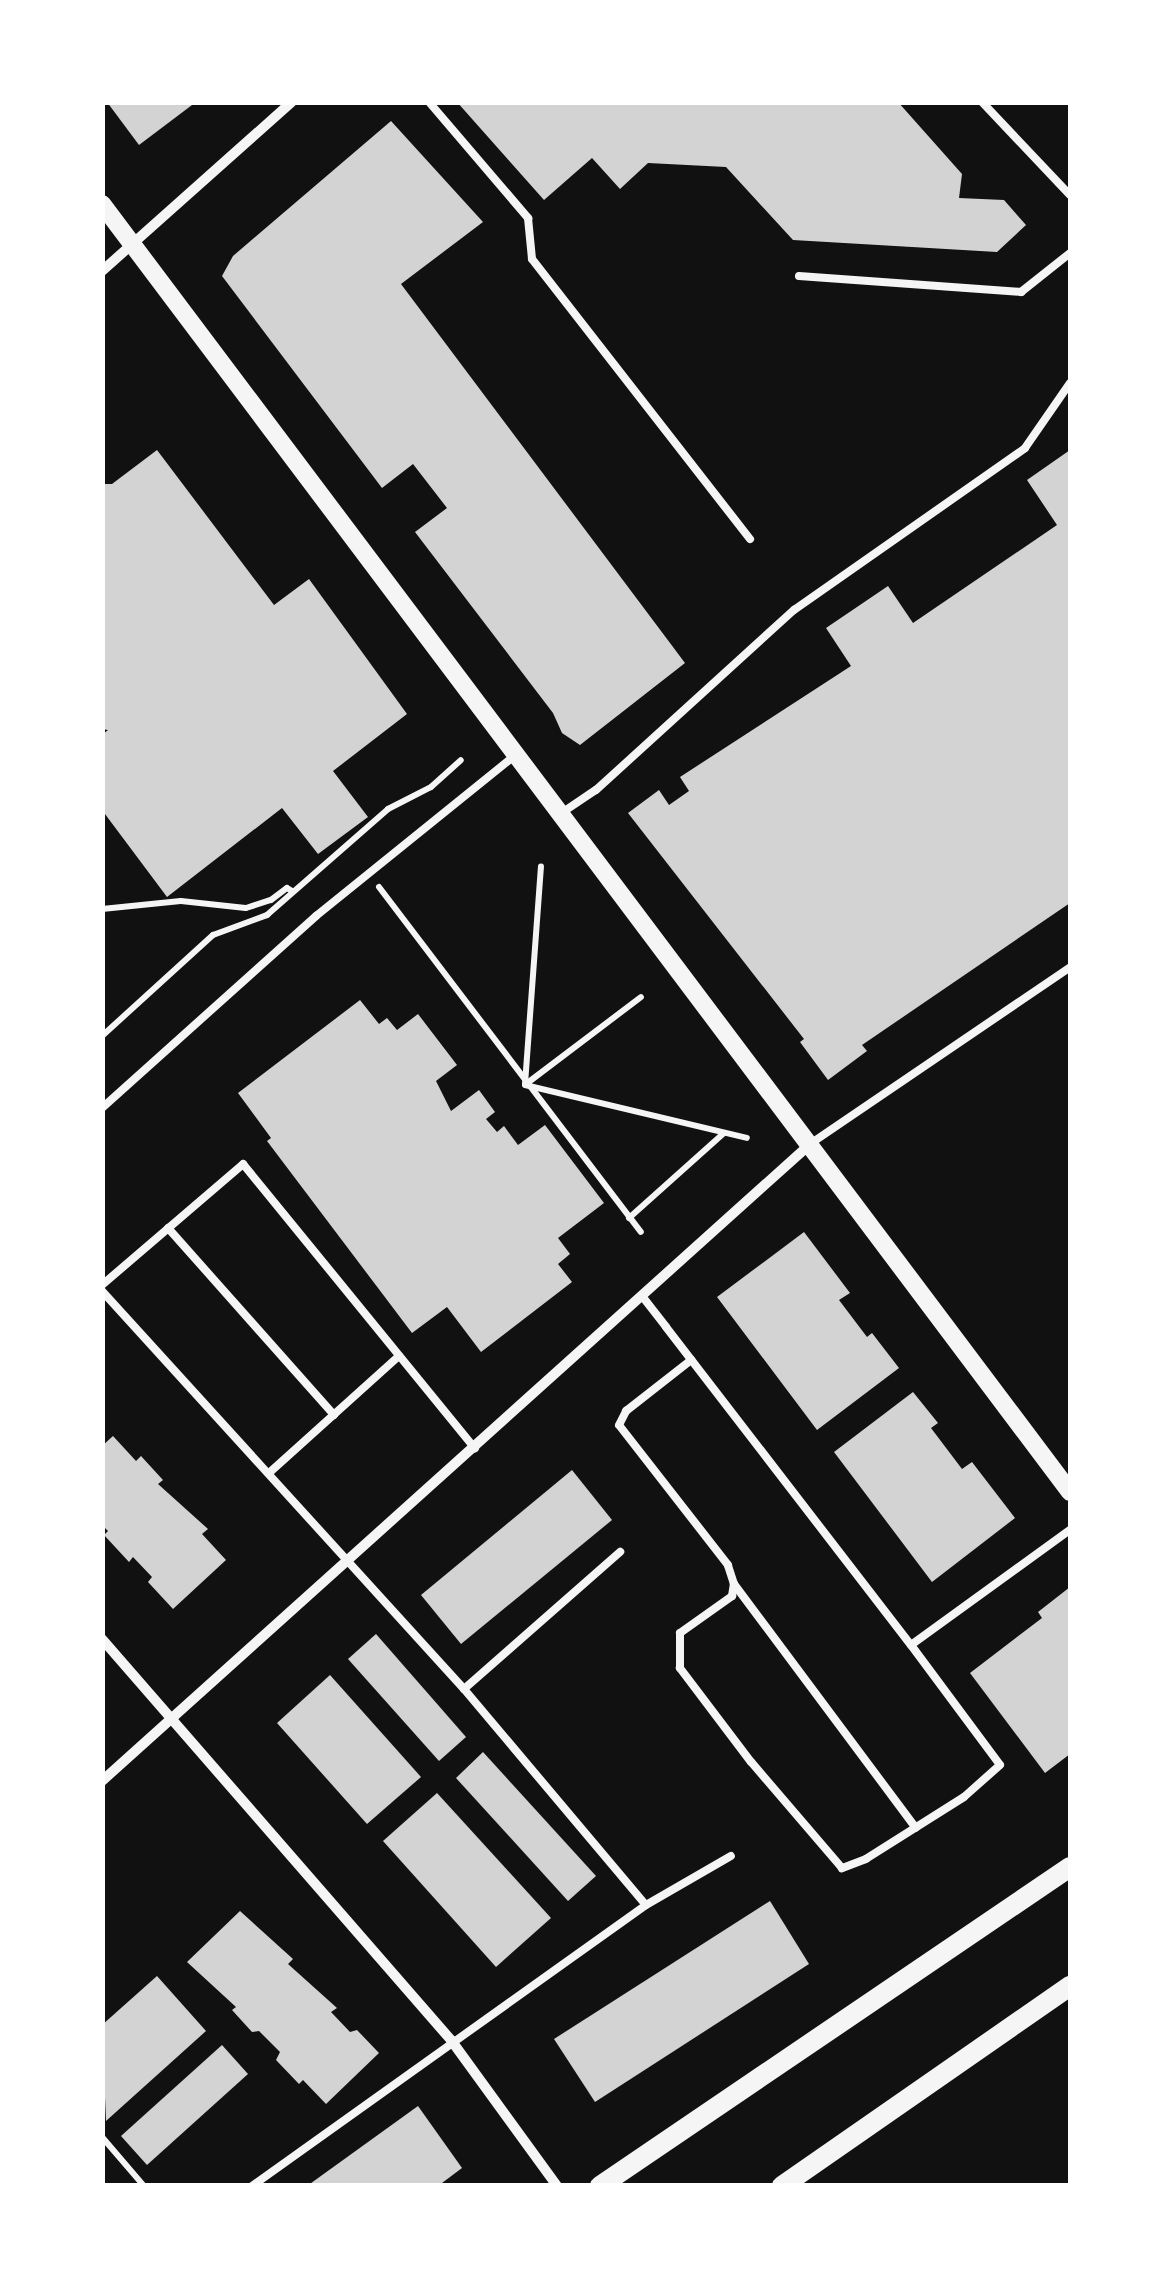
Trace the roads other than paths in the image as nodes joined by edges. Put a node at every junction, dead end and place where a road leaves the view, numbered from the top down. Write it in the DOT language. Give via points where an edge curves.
graph roads {
  1 [pos="292,102"];
  2 [pos="429,102"];
  3 [pos="982,102"];
  4 [pos="1070,194"];
  5 [pos="102,204"];
  6 [pos="132,244"];
  7 [pos="1070,253"];
  8 [pos="102,271"];
  9 [pos="799,276"];
  10 [pos="1070,383"];
  11 [pos="750,539"];
  12 [pos="517,753"];
  13 [pos="563,812"];
  14 [pos="1070,966"];
  15 [pos="102,1108"];
  16 [pos="808,1146"];
  17 [pos="168,1228"];
  18 [pos="102,1288"];
  19 [pos="642,1296"];
  20 [pos="400,1356"];
  21 [pos="691,1360"];
  22 [pos="334,1415"];
  23 [pos="475,1448"];
  24 [pos="269,1472"];
  25 [pos="1070,1492"];
  26 [pos="1070,1530"];
  27 [pos="620,1552"];
  28 [pos="349,1561"];
  29 [pos="734,1584"];
  30 [pos="102,1639"];
  31 [pos="910,1644"];
  32 [pos="464,1689"];
  33 [pos="173,1719"];
  34 [pos="102,1781"];
  35 [pos="916,1828"];
  36 [pos="731,1856"];
  37 [pos="1070,1867"];
  38 [pos="646,1904"];
  39 [pos="1070,1986"];
  40 [pos="452,2040"];
  41 [pos="252,2186"];
  42 [pos="556,2186"];
  43 [pos="600,2186"];
  44 [pos="782,2186"];
  1 -- 6 [label="street"];
  2 -- 11 [label="lane" via="528,218 532,260"];
  3 -- 4 [label="lane"];
  5 -- 6 [label="street"];
  6 -- 8 [label="street"];
  6 -- 12 [label="street"];
  7 -- 9 [label="lane" via="1021,292"];
  10 -- 13 [label="lane" via="1025,448 794,610 596,790"];
  12 -- 13 [label="street"];
  12 -- 15 [label="lane" via="316,916"];
  13 -- 16 [label="street"];
  14 -- 16 [label="lane"];
  16 -- 19 [label="street"];
  16 -- 25 [label="street"];
  17 -- 18 [label="lane"];
  17 -- 20 [label="lane" via="242,1164"];
  17 -- 22 [label="lane"];
  18 -- 24 [label="lane"];
  19 -- 21 [label="lane"];
  19 -- 23 [label="street"];
  20 -- 22 [label="lane"];
  20 -- 23 [label="lane"];
  21 -- 29 [label="lane" via="626,1410 619,1424 728,1565"];
  21 -- 31 [label="lane"];
  22 -- 24 [label="lane"];
  23 -- 28 [label="street"];
  24 -- 28 [label="lane"];
  26 -- 31 [label="lane"];
  27 -- 32 [label="lane"];
  28 -- 32 [label="lane"];
  28 -- 33 [label="street"];
  29 -- 35 [label="lane"];
  29 -- 35 [label="lane" via="732,1596 680,1633 680,1668 842,1868"];
  30 -- 33 [label="street"];
  31 -- 35 [label="lane" via="1000,1765"];
  32 -- 38 [label="lane"];
  33 -- 34 [label="street"];
  33 -- 40 [label="street"];
  36 -- 38 [label="lane"];
  37 -- 43 [label="main road"];
  38 -- 40 [label="lane"];
  39 -- 44 [label="main road"];
  40 -- 41 [label="lane"];
  40 -- 42 [label="street"];
}
